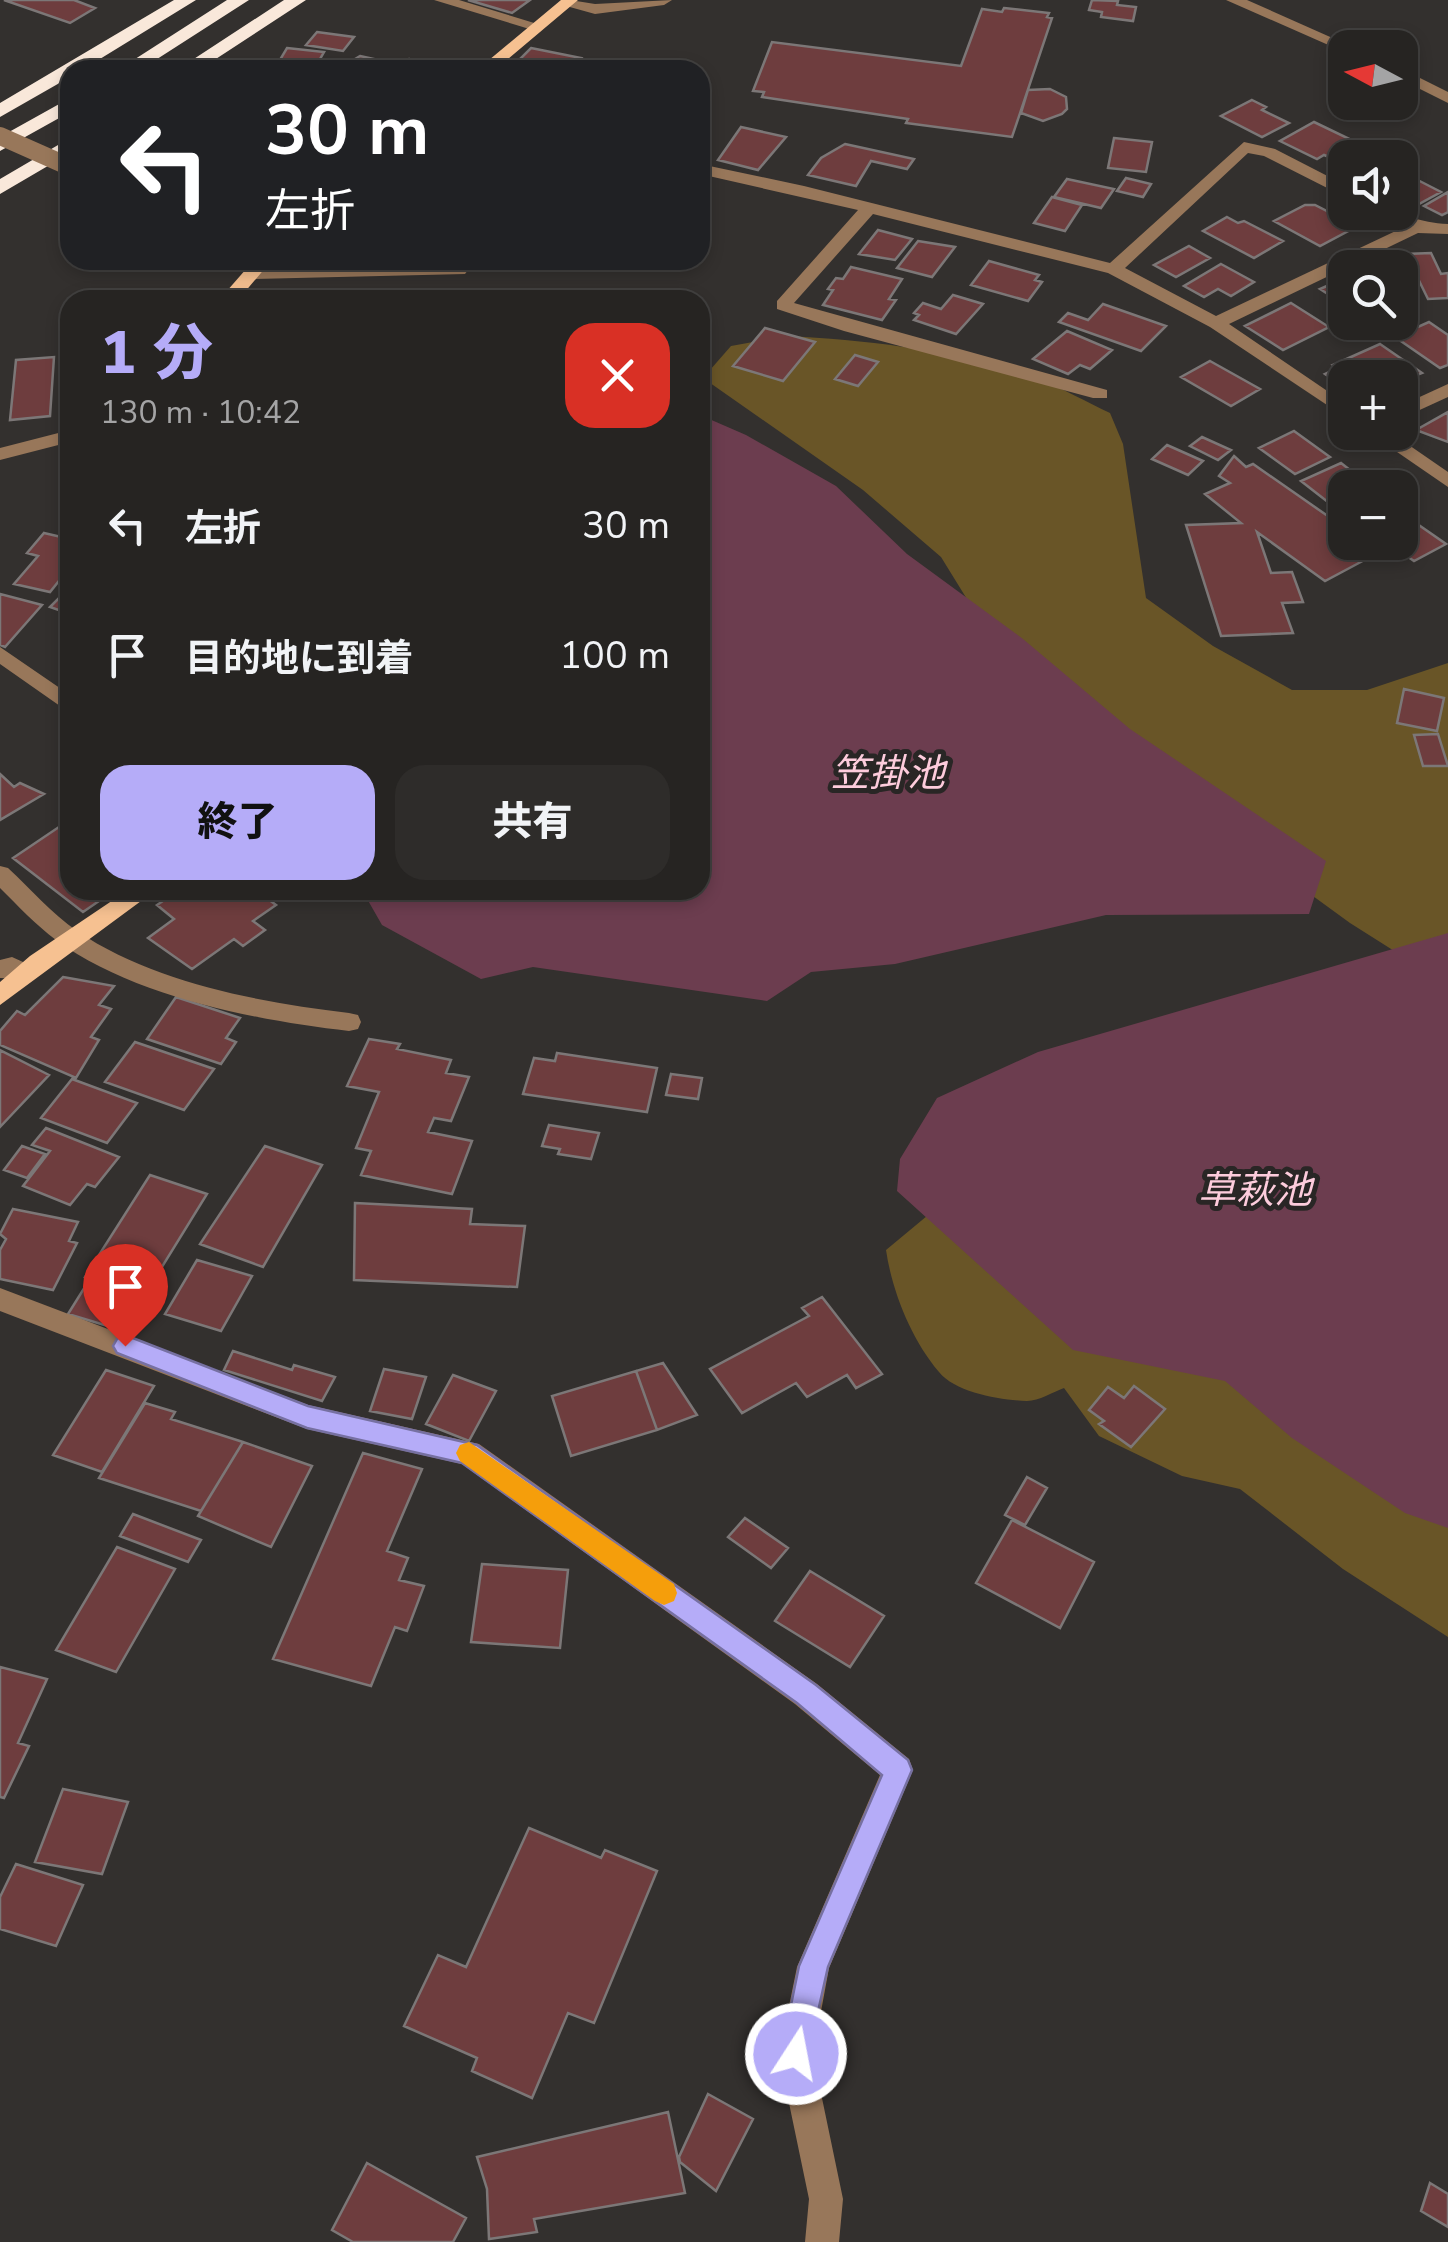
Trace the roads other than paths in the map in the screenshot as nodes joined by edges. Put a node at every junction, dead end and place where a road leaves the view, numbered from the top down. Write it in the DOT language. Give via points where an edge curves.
graph roads {
  1 [pos="154,0"];
  2 [pos="187,0"];
  3 [pos="240,0"];
  4 [pos="297,0"];
  5 [pos="442,0"];
  6 [pos="664,0"];
  7 [pos="1234,0"];
  8 [pos="568,2"];
  9 [pos="536,26"];
  10 [pos="1328,40"];
  11 [pos="86,60"];
  12 [pos="143,60"];
  13 [pos="202,60"];
  14 [pos="497,60"];
  15 [pos="60,75"];
  16 [pos="1418,82"];
  17 [pos="0,92"];
  18 [pos="1448,98"];
  19 [pos="60,110"];
  20 [pos="0,111"];
  21 [pos="0,136"];
  22 [pos="0,145"];
  23 [pos="60,150"];
  24 [pos="60,163"];
  25 [pos="710,171"];
  26 [pos="1328,183"];
  27 [pos="0,188"];
  28 [pos="870,207"];
  29 [pos="1418,228"];
  30 [pos="1411,230"];
  31 [pos="1448,230"];
  32 [pos="1114,269"];
  33 [pos="254,270"];
  34 [pos="237,290"];
  35 [pos="1216,323"];
  36 [pos="1448,390"];
  37 [pos="1100,394"];
  38 [pos="1328,399"];
  39 [pos="1418,404"];
  40 [pos="60,439"];
  41 [pos="1404,450"];
  42 [pos="0,454"];
  43 [pos="1448,480"];
  44 [pos="0,654"];
  45 [pos="60,699"];
  46 [pos="0,874"];
  47 [pos="130,900"];
  48 [pos="72,940"];
  49 [pos="0,969"];
  50 [pos="26,973"];
  51 [pos="0,996"];
  52 [pos="349,1022"];
  53 [pos="0,1299"];
  54 [pos="822,2242"];
  1 -- 17 [label="highway"];
  2 -- 11 [label="highway"];
  3 -- 12 [label="highway"];
  4 -- 13 [label="highway"];
  5 -- 9 [label="street"];
  6 -- 8 [label="street" via="595,8"];
  7 -- 10 [label="street"];
  8 -- 9 [label="main road"];
  9 -- 14 [label="main road"];
  15 -- 20 [label="highway"];
  16 -- 18 [label="street"];
  19 -- 22 [label="highway"];
  21 -- 24 [label="street, bridge"];
  23 -- 27 [label="highway"];
  25 -- 28 [label="street"];
  26 -- 32 [label="street" via="1269,152 1244,148"];
  28 -- 32 [label="street"];
  28 -- 37 [label="street" via="782,305"];
  29 -- 31 [label="street"];
  30 -- 35 [label="street"];
  32 -- 35 [label="street"];
  33 -- 34 [label="main road"];
  35 -- 38 [label="street"];
  36 -- 39 [label="street"];
  40 -- 42 [label="street"];
  41 -- 43 [label="street"];
  44 -- 45 [label="street"];
  46 -- 48 [label="street"];
  47 -- 48 [label="main road"];
  48 -- 50 [label="main road"];
  48 -- 52 [label="street" via="184,989"];
  49 -- 50 [label="street"];
  50 -- 51 [label="main road"];
  53 -- 54 [label="street" via="307,1417 468,1453 806,1694 898,1770 814,1966 796,2054 826,2199"];
}
